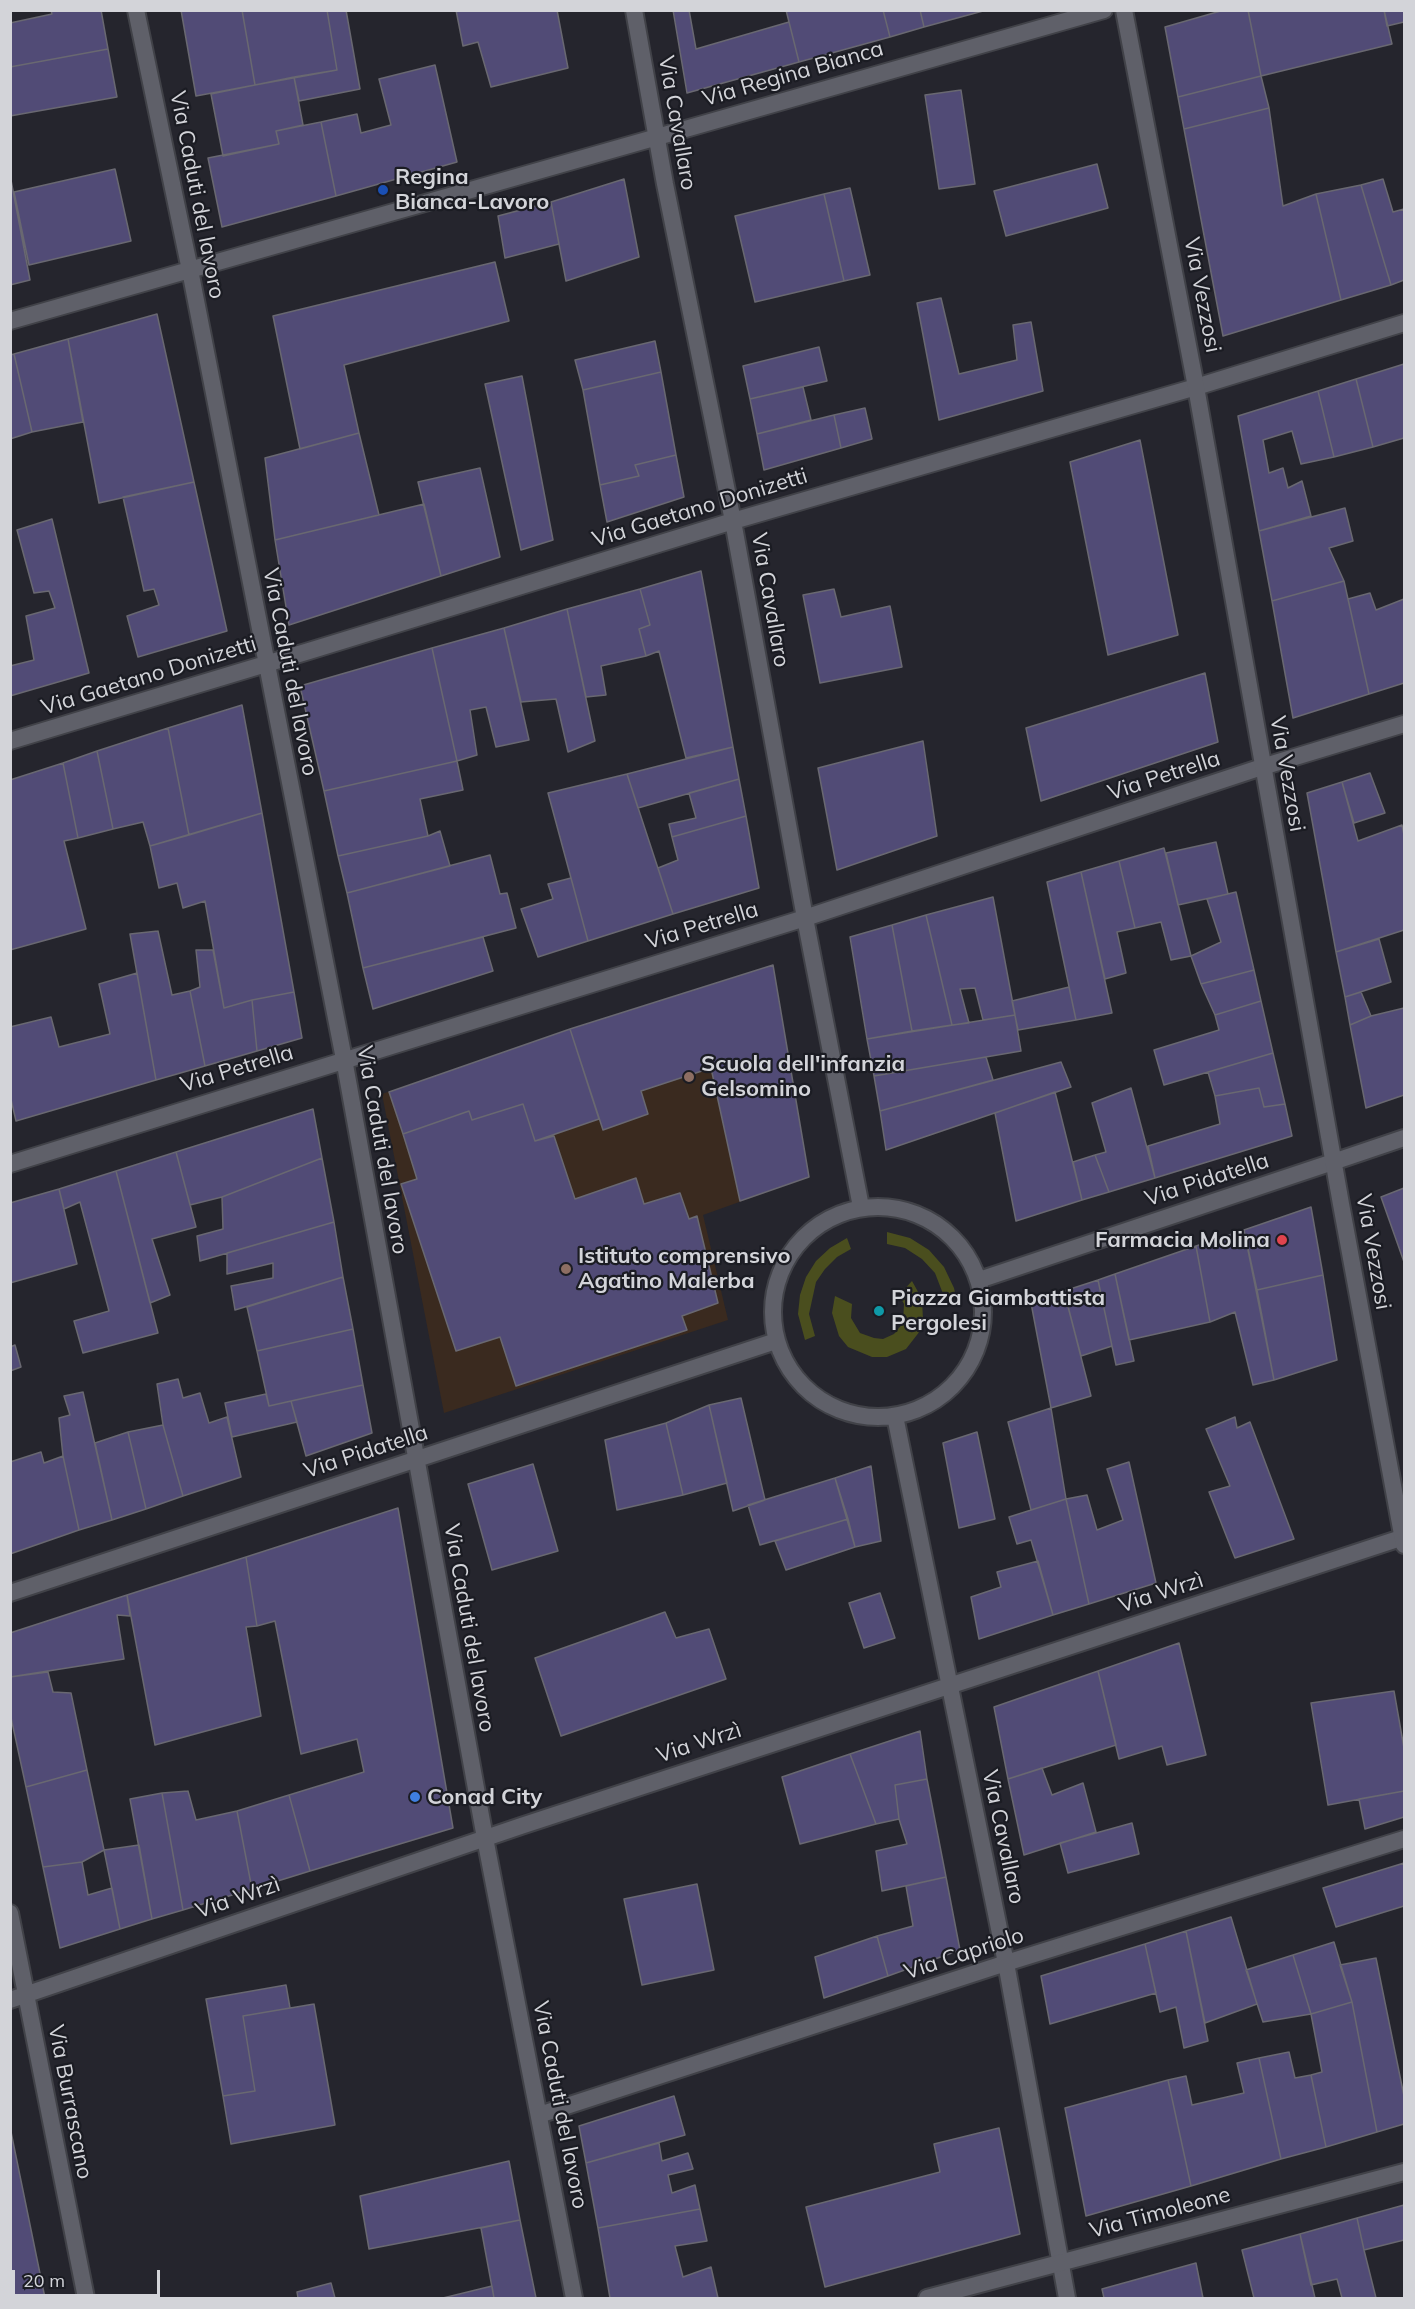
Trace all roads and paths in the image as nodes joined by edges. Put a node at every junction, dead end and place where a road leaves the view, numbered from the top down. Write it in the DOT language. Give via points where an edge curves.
graph roads {
  1 [pos="136,10"];
  2 [pos="634,10"];
  3 [pos="1104,10"];
  4 [pos="1124,10"];
  5 [pos="656,136"];
  6 [pos="190,270"];
  7 [pos="10,321"];
  8 [pos="1404,323"];
  9 [pos="1197,387"];
  10 [pos="733,521"];
  11 [pos="266,665"];
  12 [pos="1404,724"];
  13 [pos="10,741"];
  14 [pos="1262,767"];
  15 [pos="805,918"];
  16 [pos="344,1059"];
  17 [pos="1404,1138"];
  18 [pos="1333,1162"];
  19 [pos="10,1164"];
  20 [pos="861,1207"];
  21 [pos="979,1280"];
  22 [pos="776,1341"];
  23 [pos="895,1416"];
  24 [pos="415,1459"];
  25 [pos="1404,1540"];
  26 [pos="10,1593"];
  27 [pos="949,1685"];
  28 [pos="485,1838"];
  29 [pos="1404,1839"];
  30 [pos="10,1913"];
  31 [pos="1006,1963"];
  32 [pos="18,1997"];
  33 [pos="539,2115"];
  34 [pos="1404,2172"];
  35 [pos="1061,2262"];
  36 [pos="86,2298"];
  37 [pos="574,2298"];
  38 [pos="927,2298"];
  39 [pos="1067,2298"];
  1 -- 6 [label="street, Via Caduti del lavoro"];
  2 -- 5 [label="street, Via Cavallaro"];
  3 -- 5 [label="street, Via Regina Bianca"];
  4 -- 9 [label="street, Via Vezzosi"];
  5 -- 6 [label="street, Via Regina Bianca"];
  5 -- 10 [label="street, Via Cavallaro"];
  6 -- 7 [label="street, Via Regina Bianca"];
  6 -- 11 [label="street, Via Caduti del lavoro"];
  8 -- 9 [label="street, Via Gaetano Donizetti"];
  9 -- 10 [label="street, Via Gaetano Donizetti"];
  9 -- 14 [label="street, Via Vezzosi"];
  10 -- 11 [label="street, Via Gaetano Donizetti"];
  10 -- 15 [label="street, Via Cavallaro"];
  11 -- 13 [label="street, Via Gaetano Donizetti"];
  11 -- 16 [label="street, Via Caduti del lavoro"];
  12 -- 14 [label="street, Via Petrella"];
  14 -- 15 [label="street, Via Petrella"];
  14 -- 18 [label="street, Via Vezzosi"];
  15 -- 16 [label="street, Via Petrella"];
  15 -- 20 [label="street, Via Cavallaro"];
  16 -- 19 [label="street, Via Petrella"];
  16 -- 24 [label="street, Via Caduti del lavoro"];
  17 -- 18 [label="street, Via Pidatella"];
  18 -- 21 [label="street, Via Pidatella"];
  18 -- 25 [label="street, Via Vezzosi"];
  20 -- 21 [label="street" via="891,1206 920,1214 946,1230 966,1252"];
  20 -- 22 [label="street" via="836,1214 814,1227 783,1266 775,1290"];
  21 -- 23 [label="street" via="984,1305 982,1331 974,1356 942,1396 920,1409"];
  22 -- 23 [label="street" via="789,1368 808,1392 835,1409 864,1417"];
  22 -- 24 [label="street, Via Pidatella"];
  23 -- 27 [label="street, Via Cavallaro"];
  24 -- 26 [label="street, Via Pidatella"];
  24 -- 28 [label="street, Via Caduti del lavoro"];
  25 -- 27 [label="street, Via Wrzì"];
  27 -- 28 [label="street, Via Wrzì"];
  27 -- 31 [label="street, Via Cavallaro"];
  28 -- 32 [label="street, Via Wrzì"];
  28 -- 33 [label="street, Via Caduti del lavoro"];
  29 -- 31 [label="street, Via Capriolo"];
  30 -- 32 [label="street, Via Burrascano"];
  31 -- 33 [label="street, Via Capriolo"];
  31 -- 35 [label="street, Via Cavallaro"];
  32 -- 36 [label="street, Via Burrascano"];
  33 -- 37 [label="street, Via Caduti del lavoro"];
  34 -- 35 [label="street, Via Timoleone"];
  35 -- 38 [label="street, Via Timoleone"];
  35 -- 39 [label="street, Via Cavallaro"];
}
